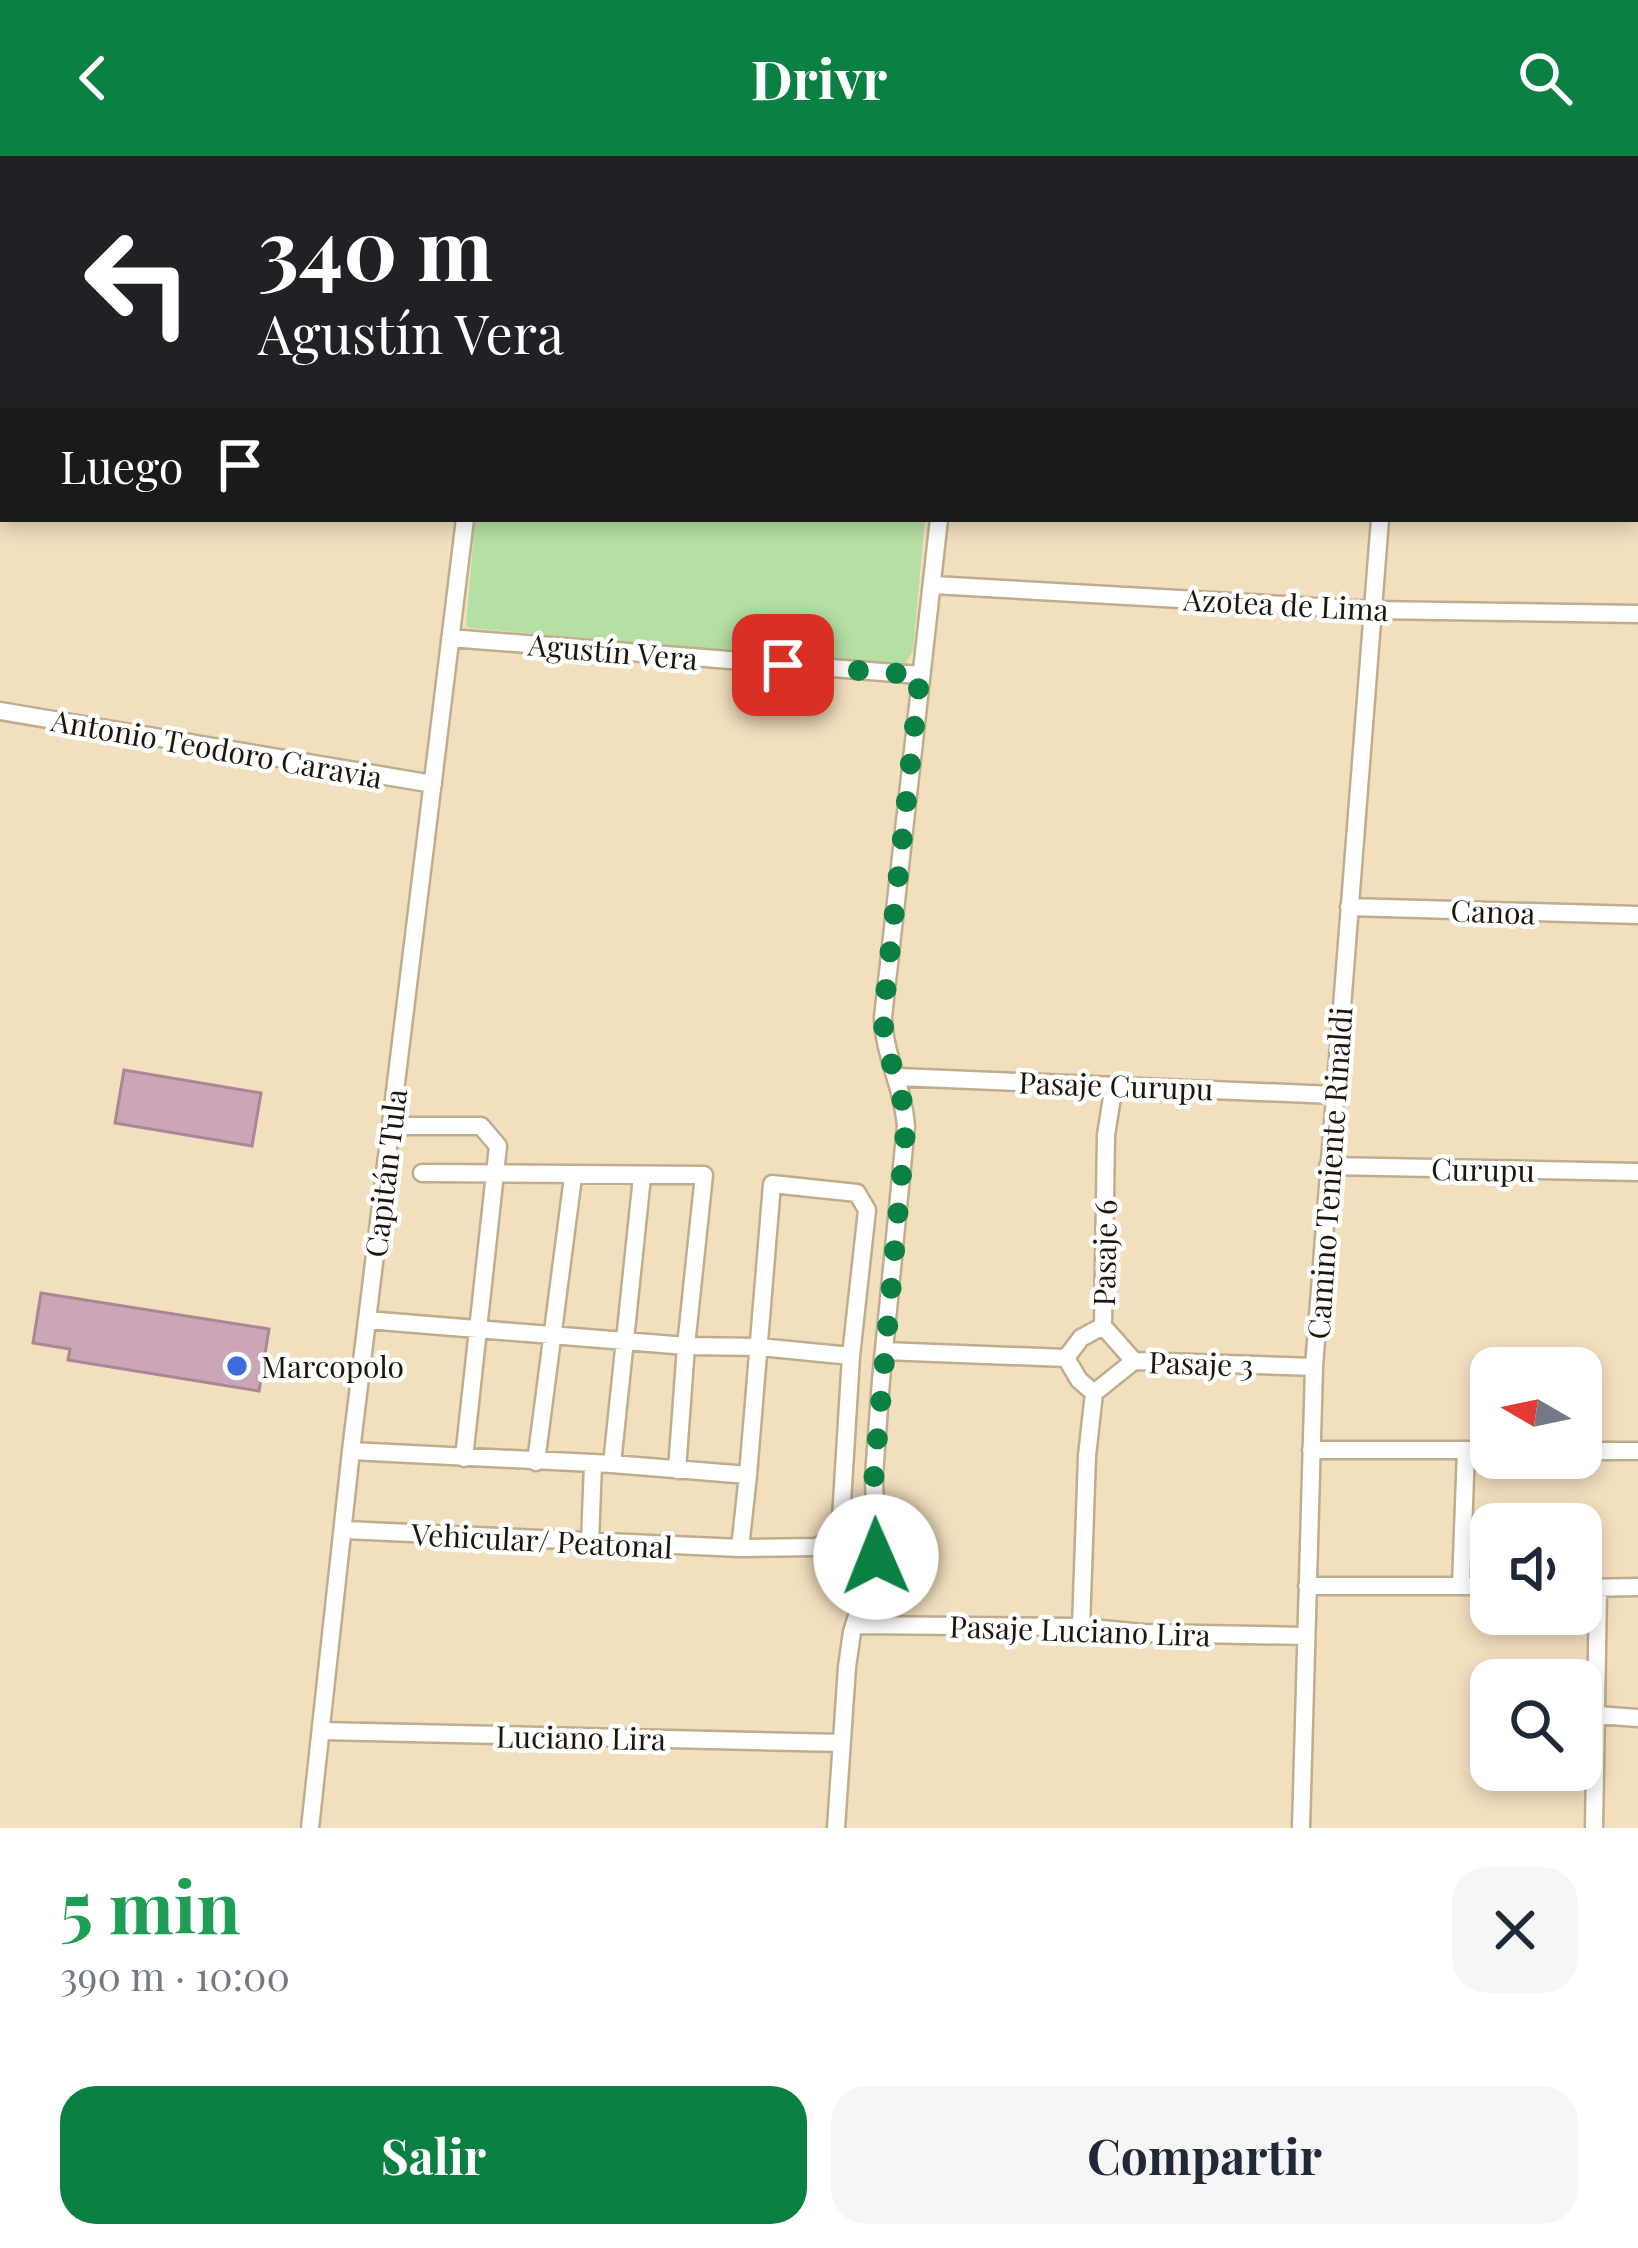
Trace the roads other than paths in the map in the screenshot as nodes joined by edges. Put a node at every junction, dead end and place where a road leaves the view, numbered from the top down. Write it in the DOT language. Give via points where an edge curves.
graph roads {
  1 [pos="465,522"];
  2 [pos="939,522"];
  3 [pos="1380,522"];
  4 [pos="934,585"];
  5 [pos="1373,610"];
  6 [pos="1638,614"];
  7 [pos="450,638"];
  8 [pos="920,675"];
  9 [pos="0,712"];
  10 [pos="433,784"];
  11 [pos="1349,907"];
  12 [pos="1638,915"];
  13 [pos="898,1078"];
  14 [pos="1114,1084"];
  15 [pos="1334,1095"];
  16 [pos="391,1126"];
  17 [pos="1328,1166"];
  18 [pos="1638,1172"];
  19 [pos="422,1173"];
  20 [pos="495,1173"];
  21 [pos="573,1177"];
  22 [pos="642,1177"];
  23 [pos="367,1320"];
  24 [pos="1103,1326"];
  25 [pos="480,1331"];
  26 [pos="552,1337"];
  27 [pos="624,1344"];
  28 [pos="686,1346"];
  29 [pos="759,1347"];
  30 [pos="884,1351"];
  31 [pos="851,1356"];
  32 [pos="1066,1358"];
  33 [pos="1134,1361"];
  34 [pos="1314,1367"];
  35 [pos="1094,1393"];
  36 [pos="1311,1450"];
  37 [pos="1466,1450"];
  38 [pos="1470,1450"];
  39 [pos="351,1451"];
  40 [pos="1602,1451"];
  41 [pos="1638,1451"];
  42 [pos="464,1458"];
  43 [pos="536,1462"];
  44 [pos="602,1463"];
  45 [pos="677,1470"];
  46 [pos="748,1475"];
  47 [pos="345,1529"];
  48 [pos="590,1543"];
  49 [pos="740,1548"];
  50 [pos="1461,1585"];
  51 [pos="1470,1585"];
  52 [pos="1307,1586"];
  53 [pos="1638,1587"];
  54 [pos="1602,1588"];
  55 [pos="854,1625"];
  56 [pos="1082,1627"];
  57 [pos="1306,1636"];
  58 [pos="1602,1715"];
  59 [pos="1638,1718"];
  60 [pos="322,1731"];
  61 [pos="841,1743"];
  62 [pos="1595,1791"];
  63 [pos="310,1828"];
  64 [pos="836,1828"];
  65 [pos="1301,1828"];
  66 [pos="1594,1828"];
  1 -- 7 [label="street, Capitán Tula"];
  2 -- 4 [label="street"];
  3 -- 5 [label="street, Camino Teniente Rinaldi"];
  4 -- 5 [label="street, Azotea de Lima"];
  4 -- 8 [label="street"];
  5 -- 6 [label="street, Azotea de Lima"];
  5 -- 11 [label="street, Camino Teniente Rinaldi"];
  7 -- 8 [label="street, Agustín Vera"];
  7 -- 10 [label="street, Capitán Tula"];
  8 -- 13 [label="street" via="883,1017"];
  9 -- 10 [label="street, Antonio Teodoro Caravia"];
  10 -- 16 [label="street, Capitán Tula"];
  11 -- 12 [label="street, Canoa"];
  11 -- 15 [label="street, Camino Teniente Rinaldi"];
  13 -- 14 [label="street, Pasaje Curupu"];
  13 -- 30 [label="street" via="906,1126"];
  14 -- 15 [label="street, Pasaje Curupu"];
  14 -- 24 [label="street, Pasaje 6"];
  15 -- 17 [label="street, Camino Teniente Rinaldi"];
  16 -- 20 [label="street" via="481,1126 498,1146"];
  16 -- 23 [label="street, Capitán Tula"];
  17 -- 18 [label="street, Curupu"];
  17 -- 34 [label="street, Camino Teniente Rinaldi"];
  19 -- 20 [label="street"];
  20 -- 21 [label="street"];
  20 -- 25 [label="street"];
  21 -- 22 [label="street"];
  21 -- 26 [label="street"];
  22 -- 27 [label="street"];
  22 -- 28 [label="street" via="704,1175"];
  23 -- 25 [label="street"];
  23 -- 39 [label="street, Capitán Tula"];
  24 -- 32 [label="street, Pasaje 6"];
  24 -- 33 [label="street, Pasaje 3"];
  25 -- 26 [label="street"];
  25 -- 42 [label="street"];
  26 -- 27 [label="street"];
  26 -- 43 [label="street"];
  27 -- 28 [label="street"];
  27 -- 44 [label="street"];
  28 -- 29 [label="street"];
  28 -- 45 [label="street"];
  29 -- 31 [label="street"];
  29 -- 31 [label="street, Vehicular/ Peatonal" via="772,1184 829,1188 857,1193 867,1210"];
  29 -- 46 [label="street, Vehicular/ Peatonal"];
  30 -- 32 [label="street"];
  30 -- 55 [label="street" via="876,1557"];
  31 -- 49 [label="street, Vehicular/ Peatonal" via="840,1535 817,1547"];
  32 -- 35 [label="street"];
  33 -- 34 [label="street, Pasaje 3"];
  33 -- 35 [label="street"];
  34 -- 36 [label="street, Camino Teniente Rinaldi"];
  35 -- 56 [label="street"];
  36 -- 37 [label="street"];
  36 -- 52 [label="street, Camino Teniente Rinaldi"];
  37 -- 38 [label="street"];
  37 -- 50 [label="street"];
  39 -- 42 [label="street"];
  39 -- 47 [label="street, Capitán Tula"];
  40 -- 41 [label="street"];
  42 -- 43 [label="street"];
  43 -- 44 [label="street"];
  44 -- 45 [label="street"];
  44 -- 48 [label="street"];
  45 -- 46 [label="street"];
  46 -- 49 [label="street, Vehicular/ Peatonal"];
  47 -- 48 [label="street, Vehicular/ Peatonal"];
  47 -- 60 [label="street, Capitán Tula"];
  48 -- 49 [label="street, Vehicular/ Peatonal"];
  50 -- 51 [label="street"];
  50 -- 52 [label="street"];
  52 -- 57 [label="street, Camino Teniente Rinaldi"];
  53 -- 54 [label="street"];
  55 -- 56 [label="street, Pasaje Luciano Lira"];
  55 -- 61 [label="street"];
  56 -- 57 [label="street, Pasaje Luciano Lira"];
  57 -- 65 [label="street, Camino Teniente Rinaldi"];
  58 -- 59 [label="street"];
  60 -- 61 [label="street, Luciano Lira"];
  60 -- 63 [label="street, Capitán Tula"];
  61 -- 64 [label="street"];
  62 -- 66 [label="street"];
}
